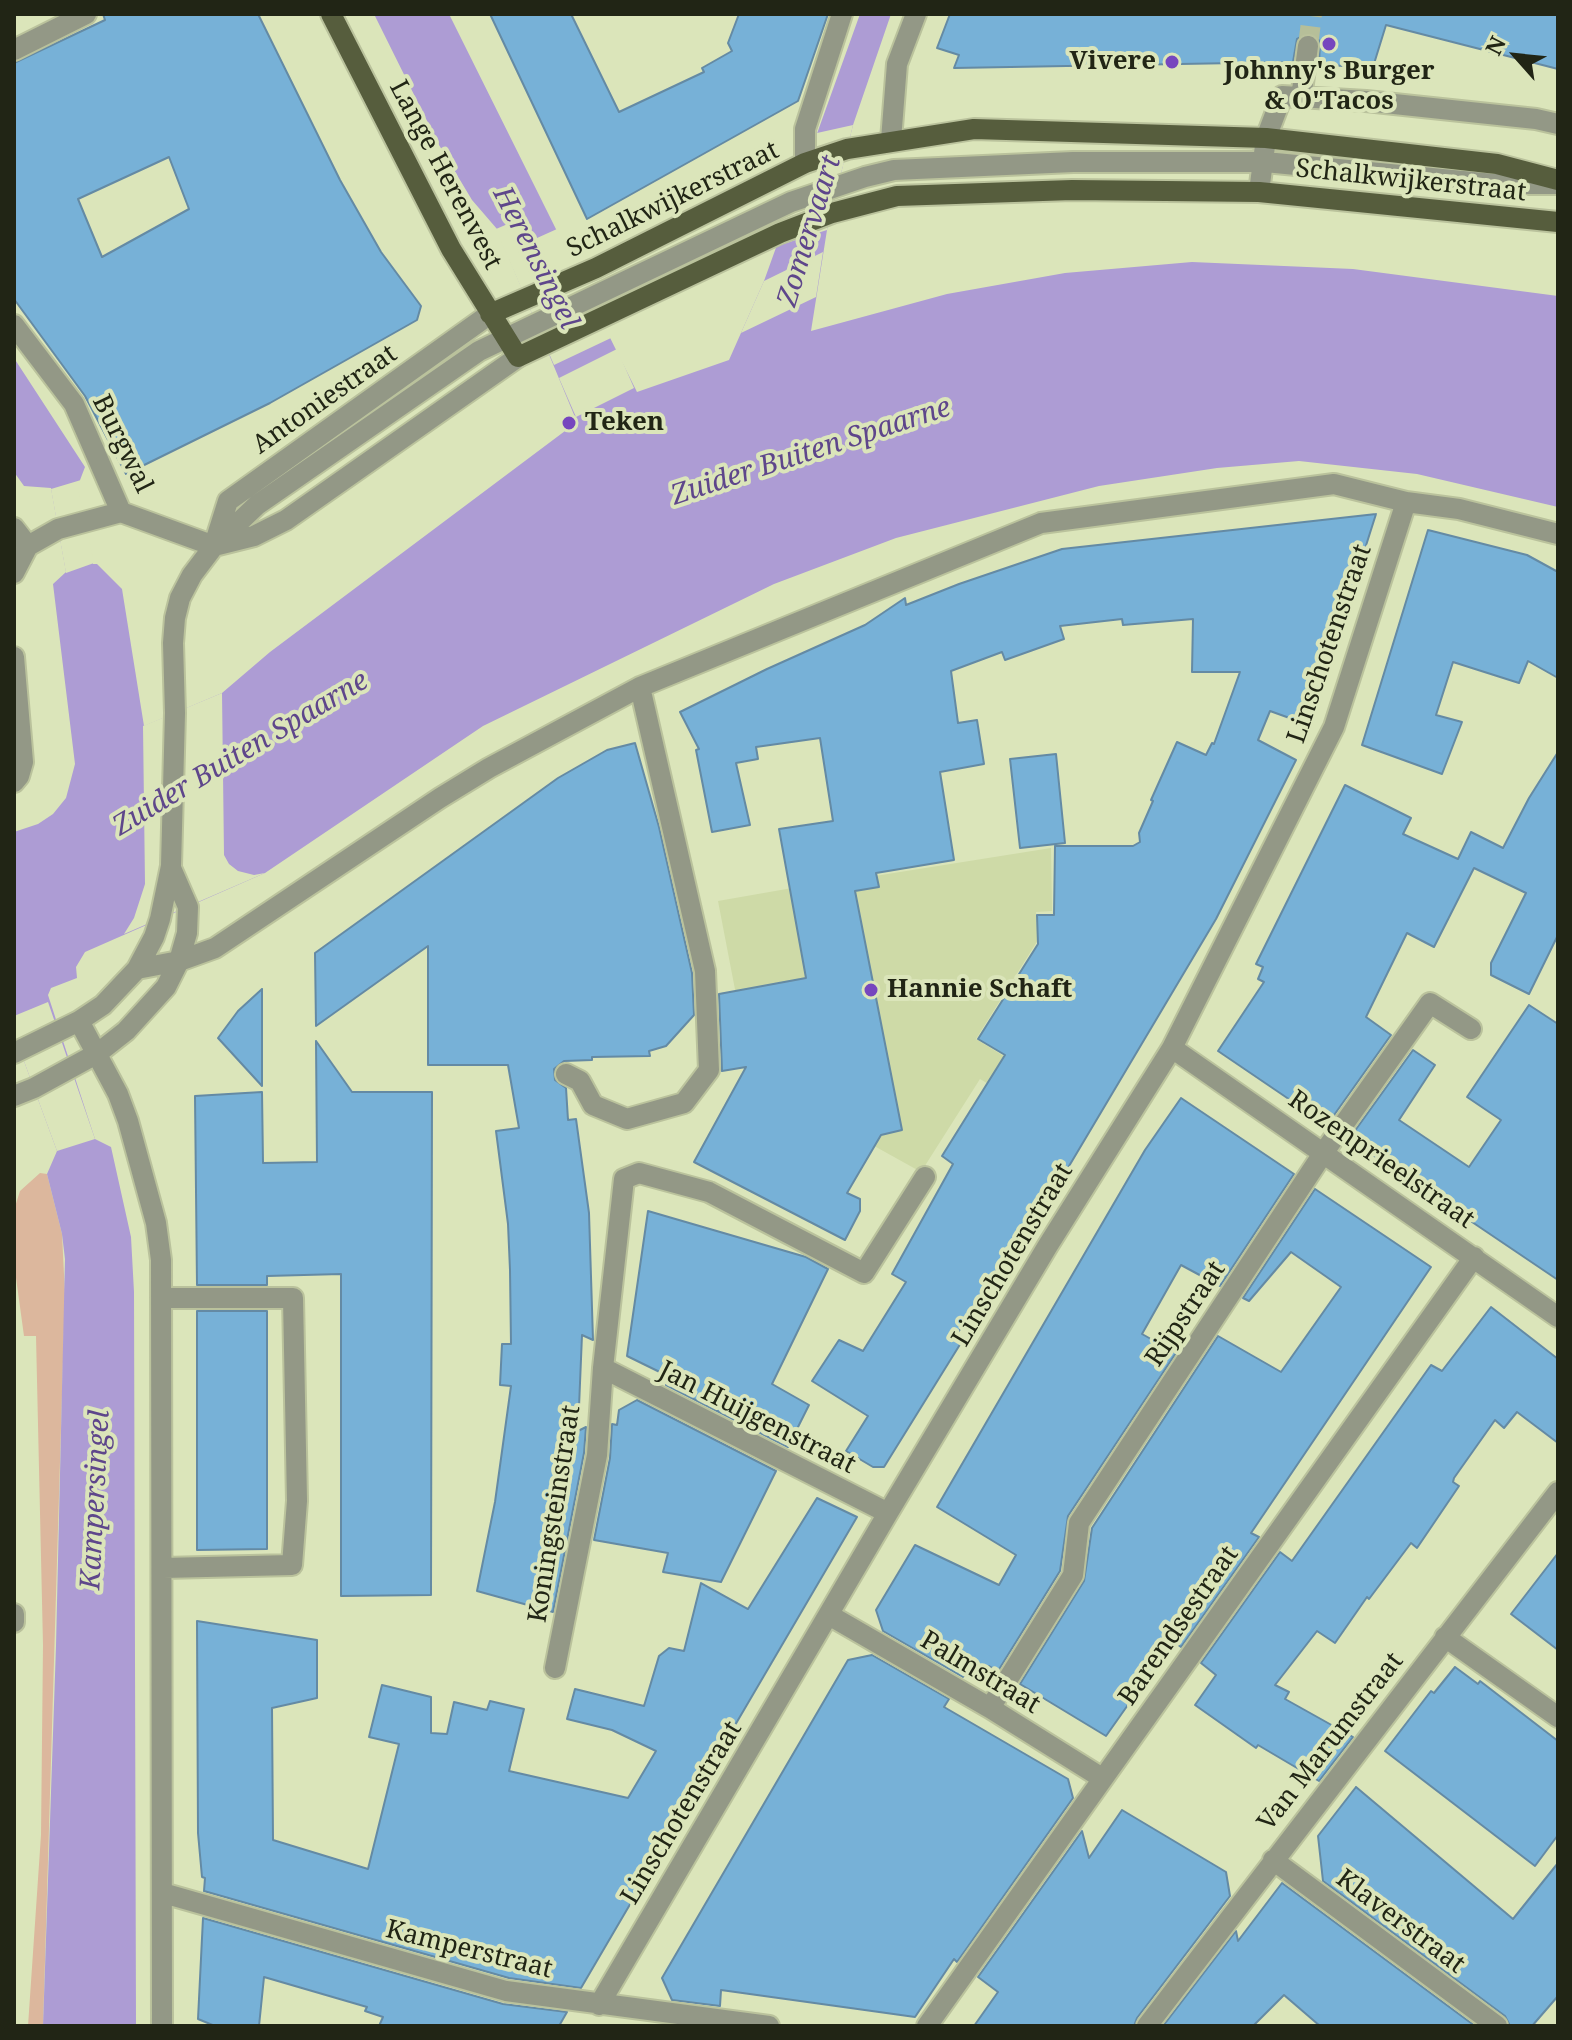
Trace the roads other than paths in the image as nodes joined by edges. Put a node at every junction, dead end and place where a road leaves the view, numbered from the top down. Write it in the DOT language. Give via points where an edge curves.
graph roads {
  1 [pos="86,14"];
  2 [pos="331,14"];
  3 [pos="842,14"];
  4 [pos="916,14"];
  5 [pos="1308,46"];
  6 [pos="14,50"];
  7 [pos="1301,98"];
  8 [pos="1558,124"];
  9 [pos="1266,138"];
  10 [pos="891,140"];
  11 [pos="1265,162"];
  12 [pos="805,163"];
  13 [pos="1558,182"];
  14 [pos="1259,192"];
  15 [pos="1558,222"];
  16 [pos="490,314"];
  17 [pos="14,325"];
  18 [pos="506,338"];
  19 [pos="518,357"];
  20 [pos="1406,502"];
  21 [pos="121,512"];
  22 [pos="14,528"];
  23 [pos="1558,534"];
  24 [pos="28,546"];
  25 [pos="214,546"];
  26 [pos="14,573"];
  27 [pos="14,657"];
  28 [pos="640,687"];
  29 [pos="14,782"];
  30 [pos="171,866"];
  31 [pos="179,961"];
  32 [pos="137,969"];
  33 [pos="79,1021"];
  34 [pos="1471,1029"];
  35 [pos="1172,1048"];
  36 [pos="17,1052"];
  37 [pos="98,1053"];
  38 [pos="566,1074"];
  39 [pos="14,1096"];
  40 [pos="1324,1152"];
  41 [pos="925,1177"];
  42 [pos="1474,1257"];
  43 [pos="161,1298"];
  44 [pos="1558,1317"];
  45 [pos="603,1368"];
  46 [pos="1558,1492"];
  47 [pos="888,1513"];
  48 [pos="163,1568"];
  49 [pos="829,1615"];
  50 [pos="1445,1637"];
  51 [pos="555,1668"];
  52 [pos="990,1708"];
  53 [pos="1558,1717"];
  54 [pos="1102,1778"];
  55 [pos="1273,1860"];
  56 [pos="163,1893"];
  57 [pos="599,2005"];
  58 [pos="162,2026"];
  59 [pos="769,2026"];
  60 [pos="927,2026"];
  61 [pos="1147,2026"];
  62 [pos="1497,2026"];
  1 -- 6 [label="street"];
  2 -- 16 [label="main road, Lange Herenvest" via="451,249"];
  3 -- 12 [label="street" via="805,129"];
  4 -- 10 [label="street" via="897,64"];
  5 -- 7 [label="street"];
  7 -- 8 [label="street"];
  7 -- 9 [label="street, Schalkwijkerstraat" via="1282,96"];
  9 -- 10 [label="main road, Schalkwijkerstraat" via="974,129"];
  9 -- 11 [label="street, Schalkwijkerstraat"];
  9 -- 13 [label="main road, Schalkwijkerstraat" via="1497,164"];
  10 -- 12 [label="main road, Schalkwijkerstraat"];
  11 -- 13 [label="street, Schalkwijkerstraat" via="1494,184"];
  11 -- 14 [label="street, Schalkwijkerstraat"];
  11 -- 18 [label="street, Schalkwijkerstraat" via="1073,162 894,170 791,202"];
  12 -- 16 [label="main road, Schalkwijkerstraat" via="580,276"];
  14 -- 15 [label="main road, Schalkwijkerstraat"];
  14 -- 19 [label="main road, Schalkwijkerstraat" via="1072,190 897,196 780,233"];
  16 -- 18 [label="main road, Lange Herenvest"];
  16 -- 25 [label="street, Antoniestraat" via="228,501"];
  17 -- 21 [label="street, Burgwal" via="74,404"];
  18 -- 19 [label="main road, Lange Herenvest"];
  18 -- 25 [label="street, Antoniestraat" via="479,351 257,505"];
  19 -- 25 [label="street" via="286,520 254,536"];
  20 -- 23 [label="street" via="1459,509"];
  20 -- 28 [label="street" via="1334,484 1041,523"];
  20 -- 35 [label="street, Linschotenstraat" via="1334,727"];
  21 -- 24 [label="street" via="58,529"];
  21 -- 25 [label="street, Burgwal"];
  22 -- 24 [label="street"];
  24 -- 26 [label="street"];
  25 -- 30 [label="street, Antoniestraat" via="192,575 175,618"];
  27 -- 29 [label="street" via="23,762"];
  28 -- 31 [label="street" via="489,768 215,948"];
  28 -- 38 [label="street" via="705,971 709,1070 684,1103 627,1119 593,1105 580,1081"];
  30 -- 31 [label="street" via="188,907"];
  30 -- 32 [label="street" via="160,919"];
  31 -- 32 [label="street"];
  31 -- 37 [label="street" via="148,1008"];
  32 -- 33 [label="street" via="103,1005"];
  33 -- 36 [label="street"];
  33 -- 37 [label="street"];
  34 -- 40 [label="street, Rijpstraat" via="1430,1003"];
  35 -- 40 [label="street, Rozenprieelstraat"];
  35 -- 47 [label="street, Linschotenstraat"];
  37 -- 39 [label="street"];
  37 -- 43 [label="street" via="128,1121 148,1190 161,1260"];
  40 -- 42 [label="street, Rozenprieelstraat"];
  40 -- 52 [label="street, Rijpstraat" via="1079,1523 1073,1575"];
  41 -- 45 [label="street, Koningsteinstraat" via="864,1273 709,1192 639,1173 624,1179"];
  42 -- 44 [label="street, Rozenprieelstraat"];
  42 -- 54 [label="street, Barendsestraat"];
  43 -- 48 [label="street"];
  43 -- 48 [label="street" via="293,1298 297,1501 292,1565"];
  45 -- 47 [label="street, Jan Huijgenstraat"];
  45 -- 51 [label="street, Koningsteinstraat" via="597,1455"];
  46 -- 50 [label="street, Van Marumstraat"];
  47 -- 49 [label="street, Linschotenstraat"];
  48 -- 56 [label="street"];
  49 -- 52 [label="street, Palmstraat"];
  49 -- 57 [label="street, Linschotenstraat"];
  50 -- 53 [label="street"];
  50 -- 55 [label="street, Van Marumstraat"];
  52 -- 54 [label="street, Palmstraat"];
  54 -- 60 [label="street, Barendsestraat"];
  55 -- 61 [label="street, Van Marumstraat"];
  55 -- 62 [label="street, Klaverstraat"];
  56 -- 57 [label="street, Kamperstraat" via="506,1991"];
  56 -- 58 [label="street"];
  57 -- 59 [label="street, Kamperstraat"];
}
